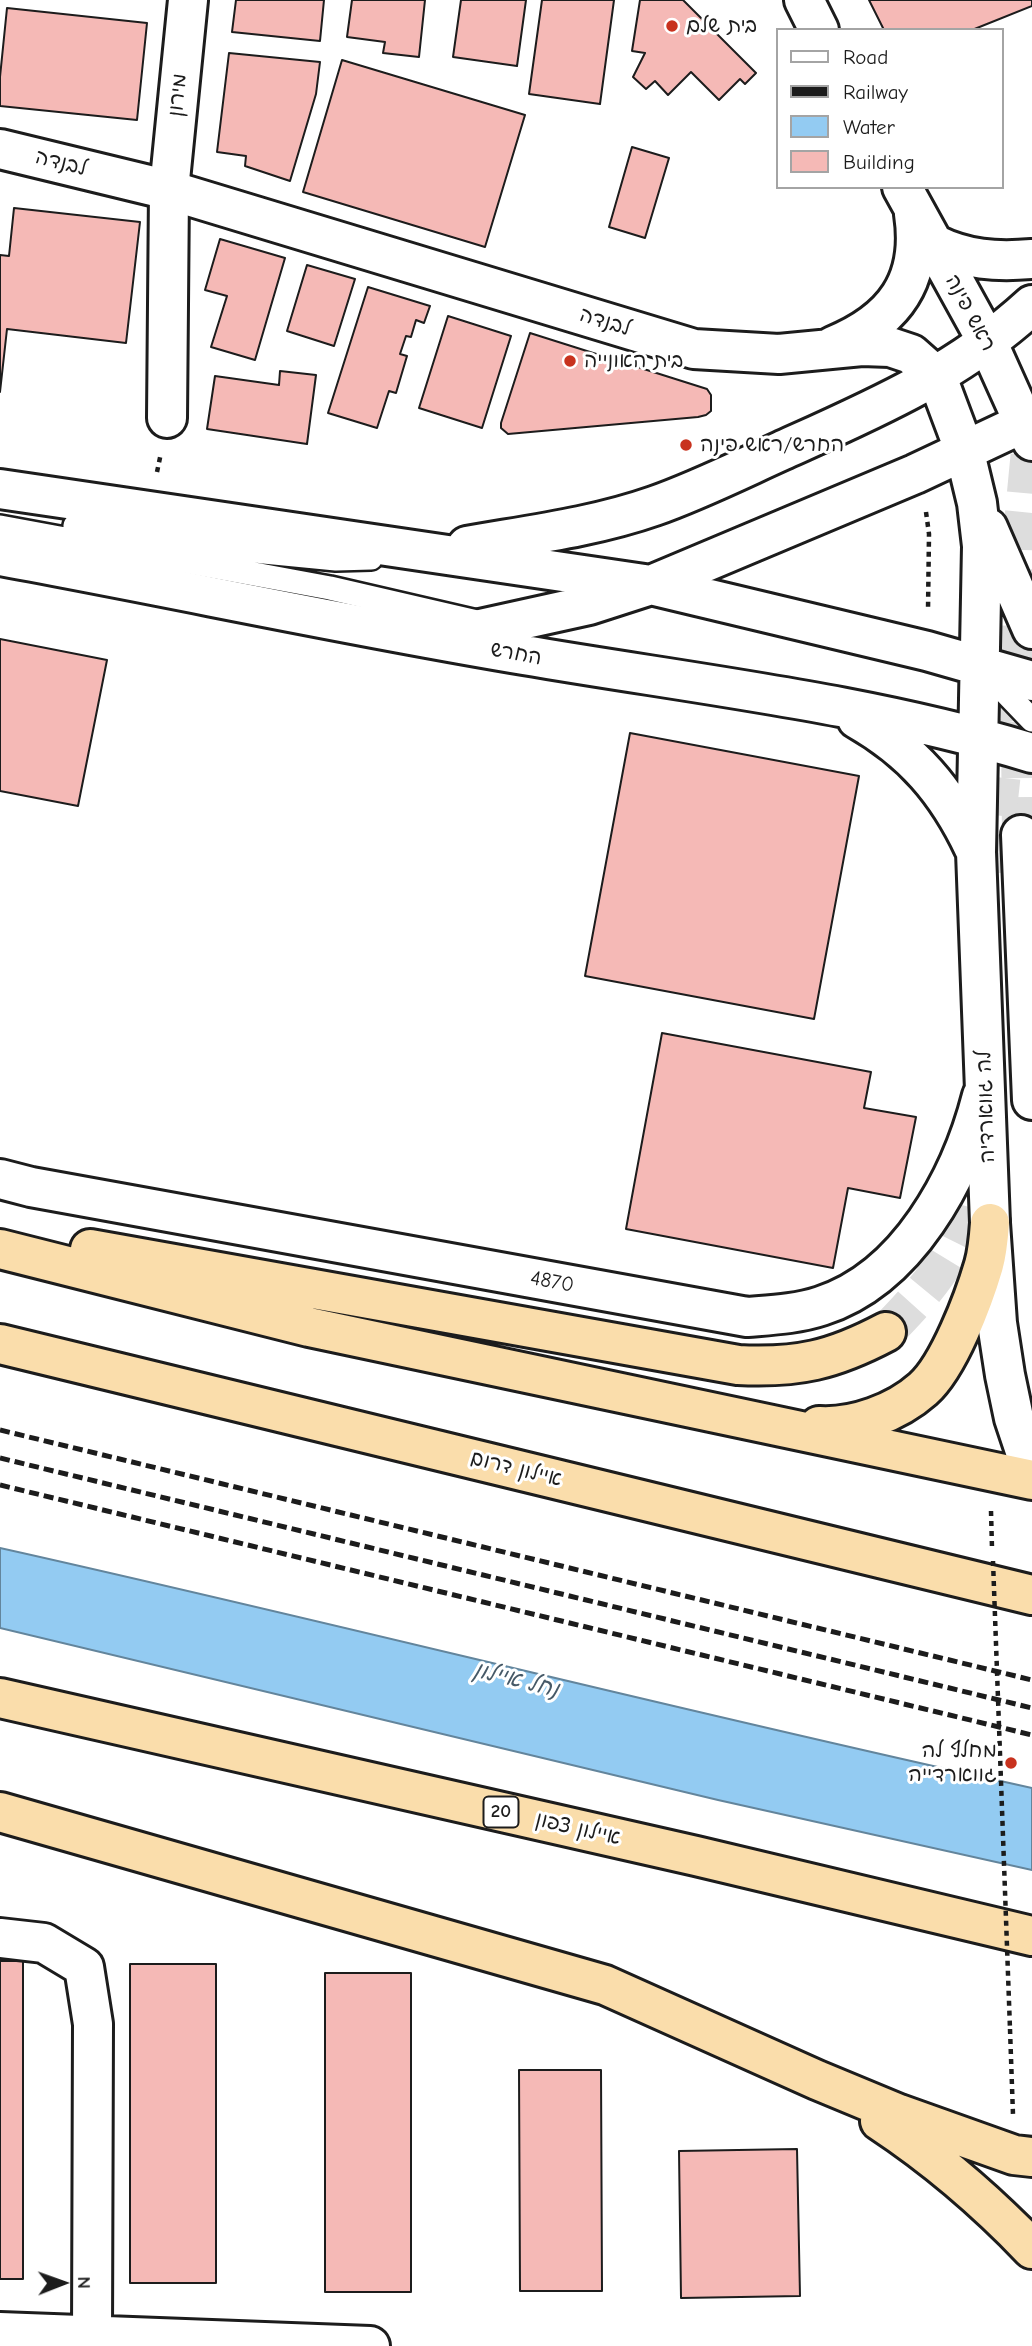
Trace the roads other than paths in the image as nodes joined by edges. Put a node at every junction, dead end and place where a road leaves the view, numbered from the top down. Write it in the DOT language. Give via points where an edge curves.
graph roads {
  1 [pos="188,0"];
  2 [pos="0,149"];
  3 [pos="169,190"];
  4 [pos="908,198"];
  5 [pos="934,244"];
  6 [pos="1032,258"];
  7 [pos="1032,305"];
  8 [pos="987,341"];
  9 [pos="828,349"];
  10 [pos="937,377"];
  11 [pos="167,418"];
  12 [pos="1029,427"];
  13 [pos="964,449"];
  14 [pos="0,489"];
  15 [pos="977,503"];
  16 [pos="0,516"];
  17 [pos="0,527"];
  18 [pos="437,552"];
  19 [pos="0,556"];
  20 [pos="651,585"];
  21 [pos="495,626"];
  22 [pos="1032,629"];
  23 [pos="433,640"];
  24 [pos="979,665"];
  25 [pos="627,672"];
  26 [pos="1032,681"];
  27 [pos="834,706"];
  28 [pos="1032,720"];
  29 [pos="978,737"];
  30 [pos="1032,753"];
  31 [pos="1021,835"];
  32 [pos="976,852"];
  33 [pos="985,1084"];
  34 [pos="1032,1100"];
  35 [pos="0,1179"];
  36 [pos="990,1223"];
  37 [pos="0,1235"];
  38 [pos="0,1250"];
  39 [pos="886,1332"];
  40 [pos="0,1344"];
  41 [pos="776,1424"];
  42 [pos="1032,1472"];
  43 [pos="1032,1480"];
  44 [pos="1032,1595"];
  45 [pos="0,1698"];
  46 [pos="0,1812"];
  47 [pos="1032,1936"];
  48 [pos="0,1938"];
  49 [pos="817,2080"];
  50 [pos="1023,2156"];
  51 [pos="1032,2249"];
  52 [pos="0,2332"];
  53 [pos="92,2336"];
  54 [pos="370,2346"];
  1 -- 3 [label="street, מירון"];
  2 -- 3 [label="street, לבנדה"];
  3 -- 9 [label="street, לבנדה" via="694,349 779,354"];
  3 -- 11 [label="street, מירון"];
  4 -- 5 [label="street, ראש פינה"];
  4 -- 9 [label="street" via="918,237 907,285 874,325"];
  5 -- 6 [label="street" via="975,259"];
  5 -- 8 [label="street, ראש פינה"];
  7 -- 8 [label="street"];
  8 -- 10 [label="street"];
  8 -- 12 [label="street, ראש פינה"];
  9 -- 10 [label="street, לבנדה" via="890,348 911,354"];
  10 -- 13 [label="street, לבנדה"];
  10 -- 18 [label="street" via="653,506 597,522"];
  12 -- 13 [label="street"];
  13 -- 15 [label="street, לבנדה"];
  13 -- 20 [label="street"];
  14 -- 18 [label="street"];
  15 -- 22 [label="street"];
  15 -- 24 [label="street, לבנדה" via="982,546"];
  16 -- 18 [label="lane" via="336,559"];
  17 -- 21 [label="lane" via="330,588"];
  18 -- 20 [label="street"];
  19 -- 23 [label="street, החרש"];
  20 -- 21 [label="street" via="589,605"];
  20 -- 24 [label="street"];
  21 -- 23 [label="street"];
  21 -- 25 [label="lane"];
  23 -- 25 [label="street, החרש"];
  24 -- 26 [label="street"];
  24 -- 28 [label="lane"];
  24 -- 29 [label="street, לבנדה"];
  25 -- 27 [label="street, החרש"];
  27 -- 29 [label="street, החרש"];
  27 -- 32 [label="street" via="894,742 925,772 954,808"];
  29 -- 30 [label="street, החרש"];
  29 -- 32 [label="street, לה גווארדיה"];
  31 -- 34 [label="street"];
  32 -- 33 [label="street, לה גווארדיה"];
  33 -- 35 [label="street, 4870" via="969,1143 953,1177 903,1249 850,1295 794,1313 747,1317"];
  33 -- 36 [label="street, לה גווארדיה"];
  36 -- 41 [label="highway" via="985,1262 967,1311 945,1359 924,1388 893,1409 852,1423"];
  36 -- 42 [label="street, לה גווארדיה" via="1005,1375"];
  37 -- 39 [label="highway" via="738,1365 799,1364 830,1358"];
  38 -- 41 [label="highway" via="309,1326"];
  40 -- 44 [label="highway, איילון דרום"];
  41 -- 43 [label="highway"];
  45 -- 47 [label="highway, איילון צפון / 20"];
  46 -- 49 [label="highway" via="605,1985"];
  48 -- 53 [label="street" via="44,1943 84,1967 93,2024"];
  49 -- 50 [label="highway"];
  49 -- 51 [label="highway" via="913,2143"];
  52 -- 53 [label="street"];
  53 -- 54 [label="street"];
}
